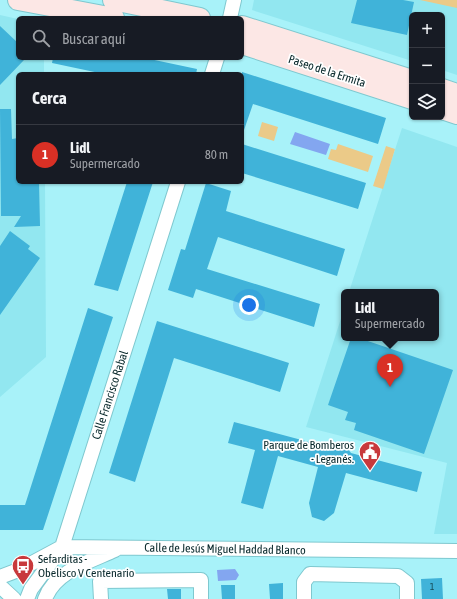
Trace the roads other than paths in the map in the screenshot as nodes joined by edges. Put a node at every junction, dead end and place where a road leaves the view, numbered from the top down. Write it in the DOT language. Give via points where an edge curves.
graph roads {
  1 [pos="18,0"];
  2 [pos="113,0"];
  3 [pos="234,0"];
  4 [pos="103,16"];
  5 [pos="190,16"];
  6 [pos="230,16"];
  7 [pos="244,27"];
  8 [pos="244,45"];
  9 [pos="216,60"];
  10 [pos="213,72"];
  11 [pos="409,79"];
  12 [pos="445,90"];
  13 [pos="457,94"];
  14 [pos="409,98"];
  15 [pos="445,110"];
  16 [pos="457,114"];
  17 [pos="177,184"];
  18 [pos="62,547"];
  19 [pos="119,548"];
  20 [pos="457,551"];
  21 [pos="66,573"];
  22 [pos="0,577"];
  23 [pos="0,586"];
  24 [pos="14,599"];
  25 [pos="27,599"];
  26 [pos="45,599"];
  27 [pos="100,599"];
  28 [pos="201,599"];
  29 [pos="304,599"];
  30 [pos="408,599"];
  1 -- 4 [label="main road"];
  2 -- 5 [label="main road"];
  3 -- 6 [label="street"];
  7 -- 11 [label="main road, Paseo de la Ermita"];
  8 -- 14 [label="main road, Paseo de la Ermita"];
  9 -- 10 [label="street"];
  12 -- 13 [label="main road"];
  15 -- 16 [label="main road"];
  17 -- 18 [label="street, Calle Francisco Rabal"];
  18 -- 19 [label="street, Calle de Jesús Miguel Haddad Blanco"];
  18 -- 21 [label="street"];
  18 -- 22 [label="street, Calle de Jesús Miguel Haddad Blanco"];
  18 -- 25 [label="street, Calle Francisco Rabal" via="31,589"];
  19 -- 20 [label="street, Calle de Jesús Miguel Haddad Blanco"];
  19 -- 21 [label="street"];
  21 -- 26 [label="street" via="47,593"];
  23 -- 24 [label="street"];
  27 -- 28 [label="street" via="100,581 201,580"];
  29 -- 30 [label="street" via="305,578 310,574 398,576 407,583"];
}
